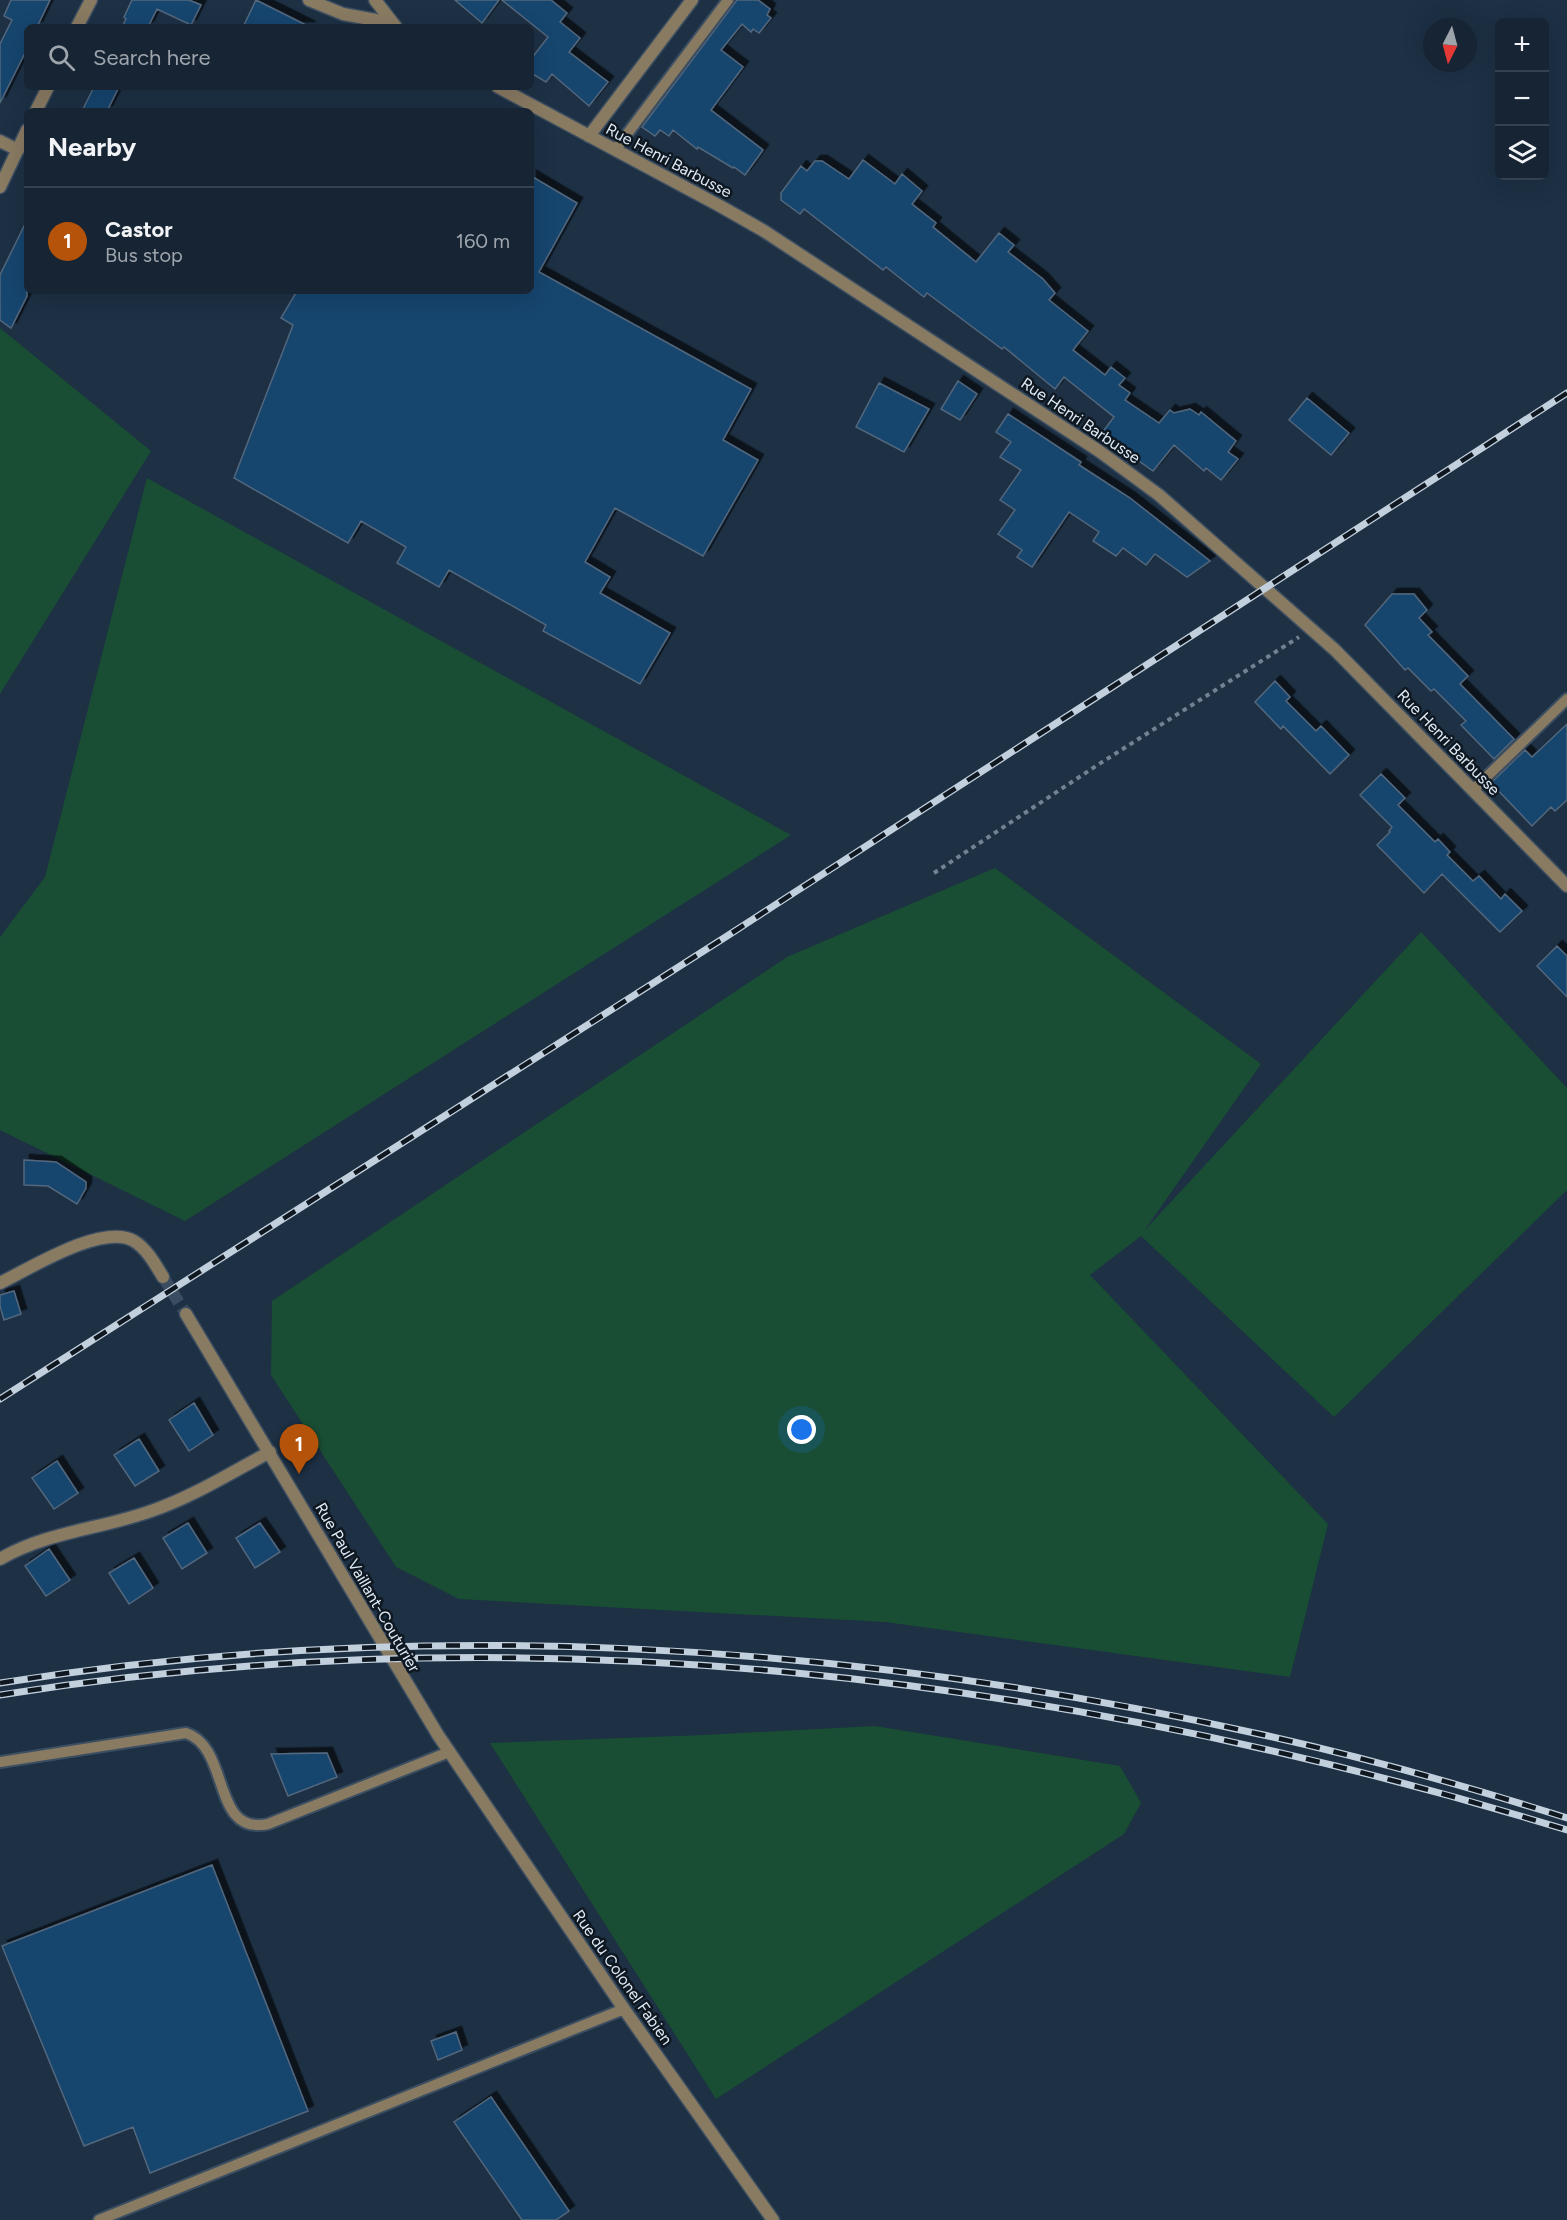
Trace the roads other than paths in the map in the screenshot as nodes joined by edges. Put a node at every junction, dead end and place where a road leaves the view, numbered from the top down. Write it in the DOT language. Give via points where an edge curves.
graph roads {
  1 [pos="90,0"];
  2 [pos="309,0"];
  3 [pos="375,0"];
  4 [pos="692,0"];
  5 [pos="728,0"];
  6 [pos="78,24"];
  7 [pos="389,24"];
  8 [pos="393,24"];
  9 [pos="46,90"];
  10 [pos="504,90"];
  11 [pos="38,108"];
  12 [pos="589,136"];
  13 [pos="24,137"];
  14 [pos="0,141"];
  15 [pos="18,150"];
  16 [pos="615,150"];
  17 [pos="0,187"];
  18 [pos="1567,699"];
  19 [pos="1473,790"];
  20 [pos="1567,886"];
  21 [pos="164,1277"];
  22 [pos="0,1283"];
  23 [pos="186,1314"];
  24 [pos="270,1452"];
  25 [pos="0,1559"];
  26 [pos="449,1752"];
  27 [pos="0,1762"];
  28 [pos="624,2009"];
  29 [pos="99,2220"];
  30 [pos="773,2220"];
  1 -- 6 [label="street"];
  2 -- 7 [label="street" via="343,14"];
  3 -- 8 [label="street"];
  4 -- 12 [label="street"];
  5 -- 16 [label="lane"];
  9 -- 11 [label="street"];
  10 -- 12 [label="street, Rue Henri Barbusse"];
  12 -- 16 [label="street, Rue Henri Barbusse"];
  13 -- 15 [label="street"];
  14 -- 15 [label="street"];
  15 -- 17 [label="street"];
  16 -- 19 [label="street, Rue Henri Barbusse" via="764,231 1100,451 1159,495 1352,666"];
  18 -- 19 [label="lane"];
  19 -- 20 [label="street, Rue Henri Barbusse"];
  21 -- 22 [label="street" via="135,1242 105,1237 81,1244"];
  23 -- 24 [label="street, Rue Paul Vaillant-Couturier"];
  24 -- 25 [label="street" via="155,1510 44,1539"];
  24 -- 26 [label="street, Rue Paul Vaillant-Couturier"];
  26 -- 27 [label="lane" via="255,1826 234,1815 208,1750 186,1733"];
  26 -- 28 [label="street, Rue du Colonel Fabien"];
  28 -- 29 [label="lane"];
  28 -- 30 [label="street, Rue du Colonel Fabien"];
}
